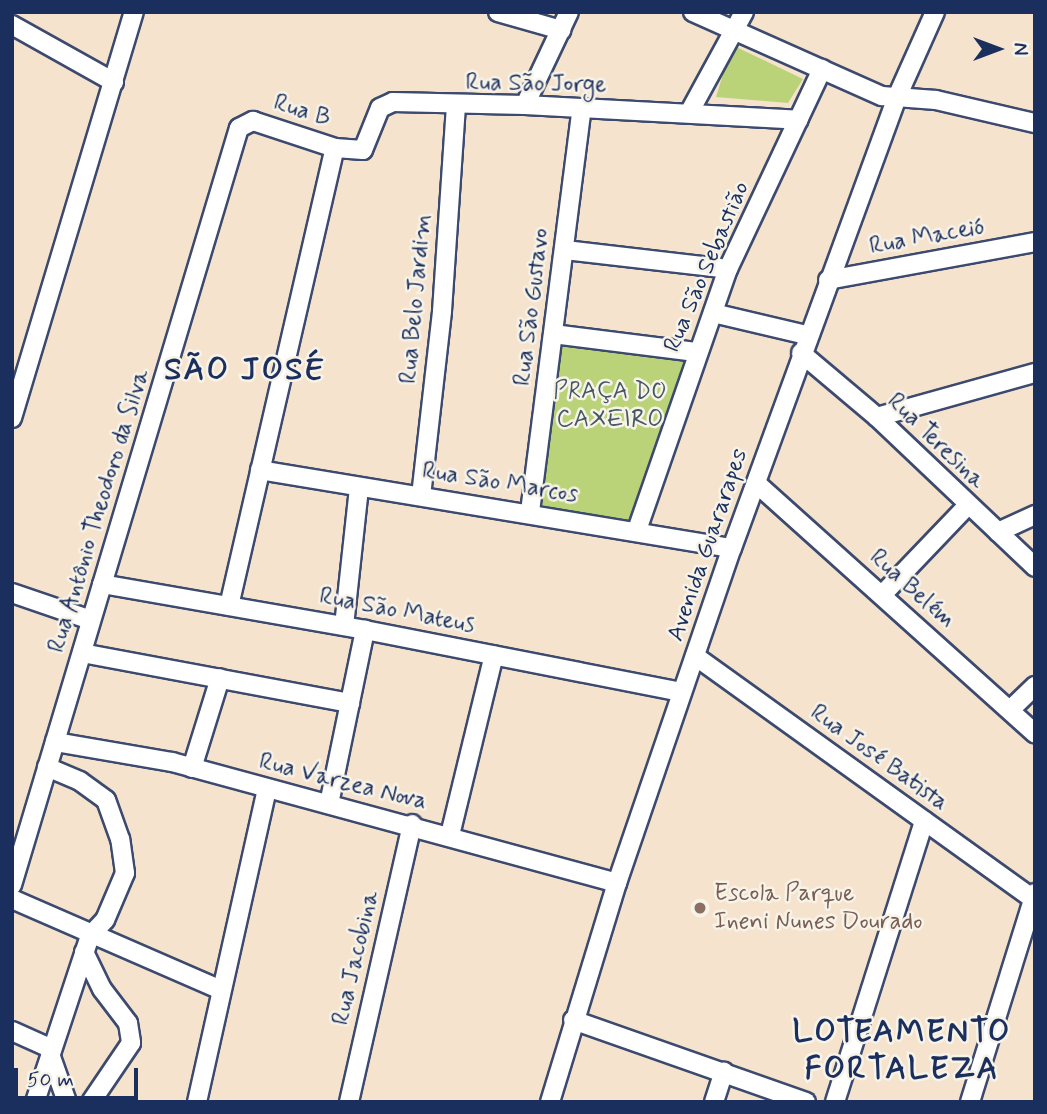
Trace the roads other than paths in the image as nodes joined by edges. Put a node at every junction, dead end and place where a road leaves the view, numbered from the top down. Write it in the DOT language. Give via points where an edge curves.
graph roads {
  1 [pos="134,12"];
  2 [pos="498,12"];
  3 [pos="569,12"];
  4 [pos="693,12"];
  5 [pos="744,12"];
  6 [pos="934,12"];
  7 [pos="12,25"];
  8 [pos="736,29"];
  9 [pos="561,30"];
  10 [pos="822,69"];
  11 [pos="114,82"];
  12 [pos="897,97"];
  13 [pos="526,105"];
  14 [pos="456,107"];
  15 [pos="582,108"];
  16 [pos="689,113"];
  17 [pos="799,120"];
  18 [pos="253,121"];
  19 [pos="1035,123"];
  20 [pos="335,148"];
  21 [pos="1035,242"];
  22 [pos="565,250"];
  23 [pos="728,269"];
  24 [pos="828,280"];
  25 [pos="713,313"];
  26 [pos="553,334"];
  27 [pos="807,335"];
  28 [pos="695,352"];
  29 [pos="801,353"];
  30 [pos="1035,373"];
  31 [pos="877,417"];
  32 [pos="12,418"];
  33 [pos="260,470"];
  34 [pos="756,483"];
  35 [pos="359,488"];
  36 [pos="421,496"];
  37 [pos="968,505"];
  38 [pos="530,512"];
  39 [pos="1035,515"];
  40 [pos="637,530"];
  41 [pos="999,531"];
  42 [pos="732,548"];
  43 [pos="1035,567"];
  44 [pos="102,584"];
  45 [pos="12,593"];
  46 [pos="882,595"];
  47 [pos="229,606"];
  48 [pos="92,620"];
  49 [pos="344,626"];
  50 [pos="365,630"];
  51 [pos="82,653"];
  52 [pos="494,654"];
  53 [pos="695,656"];
  54 [pos="220,678"];
  55 [pos="1035,687"];
  56 [pos="682,692"];
  57 [pos="350,703"];
  58 [pos="1010,710"];
  59 [pos="1035,733"];
  60 [pos="55,742"];
  61 [pos="47,767"];
  62 [pos="192,768"];
  63 [pos="267,789"];
  64 [pos="329,804"];
  65 [pos="924,821"];
  66 [pos="412,824"];
  67 [pos="450,835"];
  68 [pos="617,883"];
  69 [pos="12,885"];
  70 [pos="1034,897"];
  71 [pos="12,900"];
  72 [pos="87,944"];
  73 [pos="221,990"];
  74 [pos="573,1020"];
  75 [pos="12,1031"];
  76 [pos="51,1052"];
  77 [pos="724,1072"];
  78 [pos="35,1102"];
  79 [pos="67,1102"];
  80 [pos="91,1102"];
  81 [pos="197,1102"];
  82 [pos="349,1102"];
  83 [pos="550,1102"];
  84 [pos="714,1102"];
  85 [pos="806,1102"];
  86 [pos="835,1102"];
  87 [pos="970,1102"];
  1 -- 11 [label="street"];
  2 -- 9 [label="street"];
  3 -- 9 [label="street"];
  4 -- 8 [label="street"];
  5 -- 8 [label="street"];
  6 -- 12 [label="street, Avenida Guararapes"];
  7 -- 11 [label="street"];
  8 -- 10 [label="street"];
  8 -- 16 [label="street"];
  9 -- 13 [label="street"];
  10 -- 12 [label="street" via="863,89"];
  10 -- 17 [label="street, Rua São Sebastião"];
  11 -- 32 [label="street"];
  12 -- 19 [label="street" via="936,100"];
  12 -- 24 [label="street, Avenida Guararapes"];
  13 -- 14 [label="street, Rua São Jorge"];
  13 -- 15 [label="street, Rua São Jorge"];
  14 -- 20 [label="street, Rua São Jorge" via="385,104 363,150"];
  14 -- 36 [label="street, Rua Belo Jardim" via="442,311"];
  15 -- 16 [label="street, Rua São Jorge"];
  15 -- 22 [label="street, Rua São Gustavo"];
  16 -- 17 [label="street, Rua São Jorge"];
  17 -- 23 [label="street, Rua São Sebastião"];
  18 -- 20 [label="street, Rua B"];
  18 -- 44 [label="street, Rua Antônio Theodoro da Silva" via="239,128"];
  20 -- 33 [label="street"];
  21 -- 24 [label="street, Rua Maceió"];
  22 -- 23 [label="street"];
  22 -- 26 [label="street, Rua São Gustavo"];
  23 -- 25 [label="street, Rua São Sebastião"];
  24 -- 27 [label="street, Avenida Guararapes"];
  25 -- 27 [label="street"];
  25 -- 28 [label="street, Rua São Sebastião"];
  26 -- 28 [label="street"];
  26 -- 38 [label="street, Rua São Gustavo"];
  27 -- 29 [label="street, Avenida Guararapes"];
  28 -- 40 [label="street, Rua São Sebastião"];
  29 -- 31 [label="street, Rua Teresina"];
  29 -- 34 [label="street, Avenida Guararapes"];
  30 -- 31 [label="street"];
  31 -- 37 [label="street, Rua Teresina"];
  33 -- 35 [label="street, Rua São Marcos"];
  33 -- 47 [label="street"];
  34 -- 42 [label="street, Avenida Guararapes"];
  34 -- 46 [label="street, Rua Belém"];
  35 -- 36 [label="street, Rua São Marcos"];
  35 -- 49 [label="street"];
  36 -- 38 [label="street, Rua São Marcos"];
  37 -- 41 [label="street, Rua Teresina"];
  37 -- 46 [label="street"];
  38 -- 40 [label="street, Rua São Marcos"];
  39 -- 41 [label="street"];
  40 -- 42 [label="street, Rua São Marcos"];
  41 -- 43 [label="street, Rua Teresina"];
  42 -- 53 [label="street, Avenida Guararapes"];
  44 -- 47 [label="street, Rua São Mateus"];
  44 -- 48 [label="street, Rua Antônio Theodoro da Silva"];
  45 -- 48 [label="street"];
  46 -- 58 [label="street, Rua Belém"];
  47 -- 49 [label="street, Rua São Mateus"];
  48 -- 51 [label="street, Rua Antônio Theodoro da Silva"];
  49 -- 50 [label="street, Rua São Mateus"];
  50 -- 52 [label="street, Rua São Mateus"];
  50 -- 57 [label="street"];
  51 -- 54 [label="street"];
  51 -- 60 [label="street, Rua Antônio Theodoro da Silva"];
  52 -- 56 [label="street, Rua São Mateus"];
  52 -- 67 [label="street"];
  53 -- 56 [label="street, Avenida Guararapes"];
  53 -- 65 [label="street, Rua José Batista"];
  54 -- 57 [label="street"];
  54 -- 62 [label="street"];
  55 -- 58 [label="street"];
  56 -- 68 [label="street, Avenida Guararapes"];
  57 -- 64 [label="street"];
  58 -- 59 [label="street, Rua Belém"];
  60 -- 61 [label="street, Rua Antônio Theodoro da Silva"];
  60 -- 62 [label="street, Rua Varzea Nova"];
  61 -- 69 [label="street, Rua Antônio Theodoro da Silva"];
  61 -- 72 [label="street" via="80,780 106,800 120,839 124,873 105,920"];
  62 -- 63 [label="street, Rua Varzea Nova"];
  63 -- 64 [label="street, Rua Varzea Nova"];
  63 -- 73 [label="street"];
  64 -- 66 [label="street, Rua Varzea Nova"];
  65 -- 70 [label="street, Rua José Batista"];
  65 -- 86 [label="street"];
  66 -- 67 [label="street, Rua Varzea Nova"];
  66 -- 82 [label="street, Rua Jacobina"];
  67 -- 68 [label="street, Rua Varzea Nova"];
  68 -- 74 [label="street, Avenida Guararapes"];
  70 -- 87 [label="street"];
  71 -- 72 [label="street"];
  72 -- 73 [label="street"];
  72 -- 76 [label="street"];
  72 -- 80 [label="street" via="102,989 128,1023 131,1044"];
  73 -- 81 [label="street"];
  74 -- 77 [label="street"];
  74 -- 83 [label="street, Avenida Guararapes"];
  75 -- 76 [label="street"];
  76 -- 78 [label="street"];
  76 -- 79 [label="street"];
  77 -- 84 [label="street"];
  77 -- 85 [label="street"];
}
